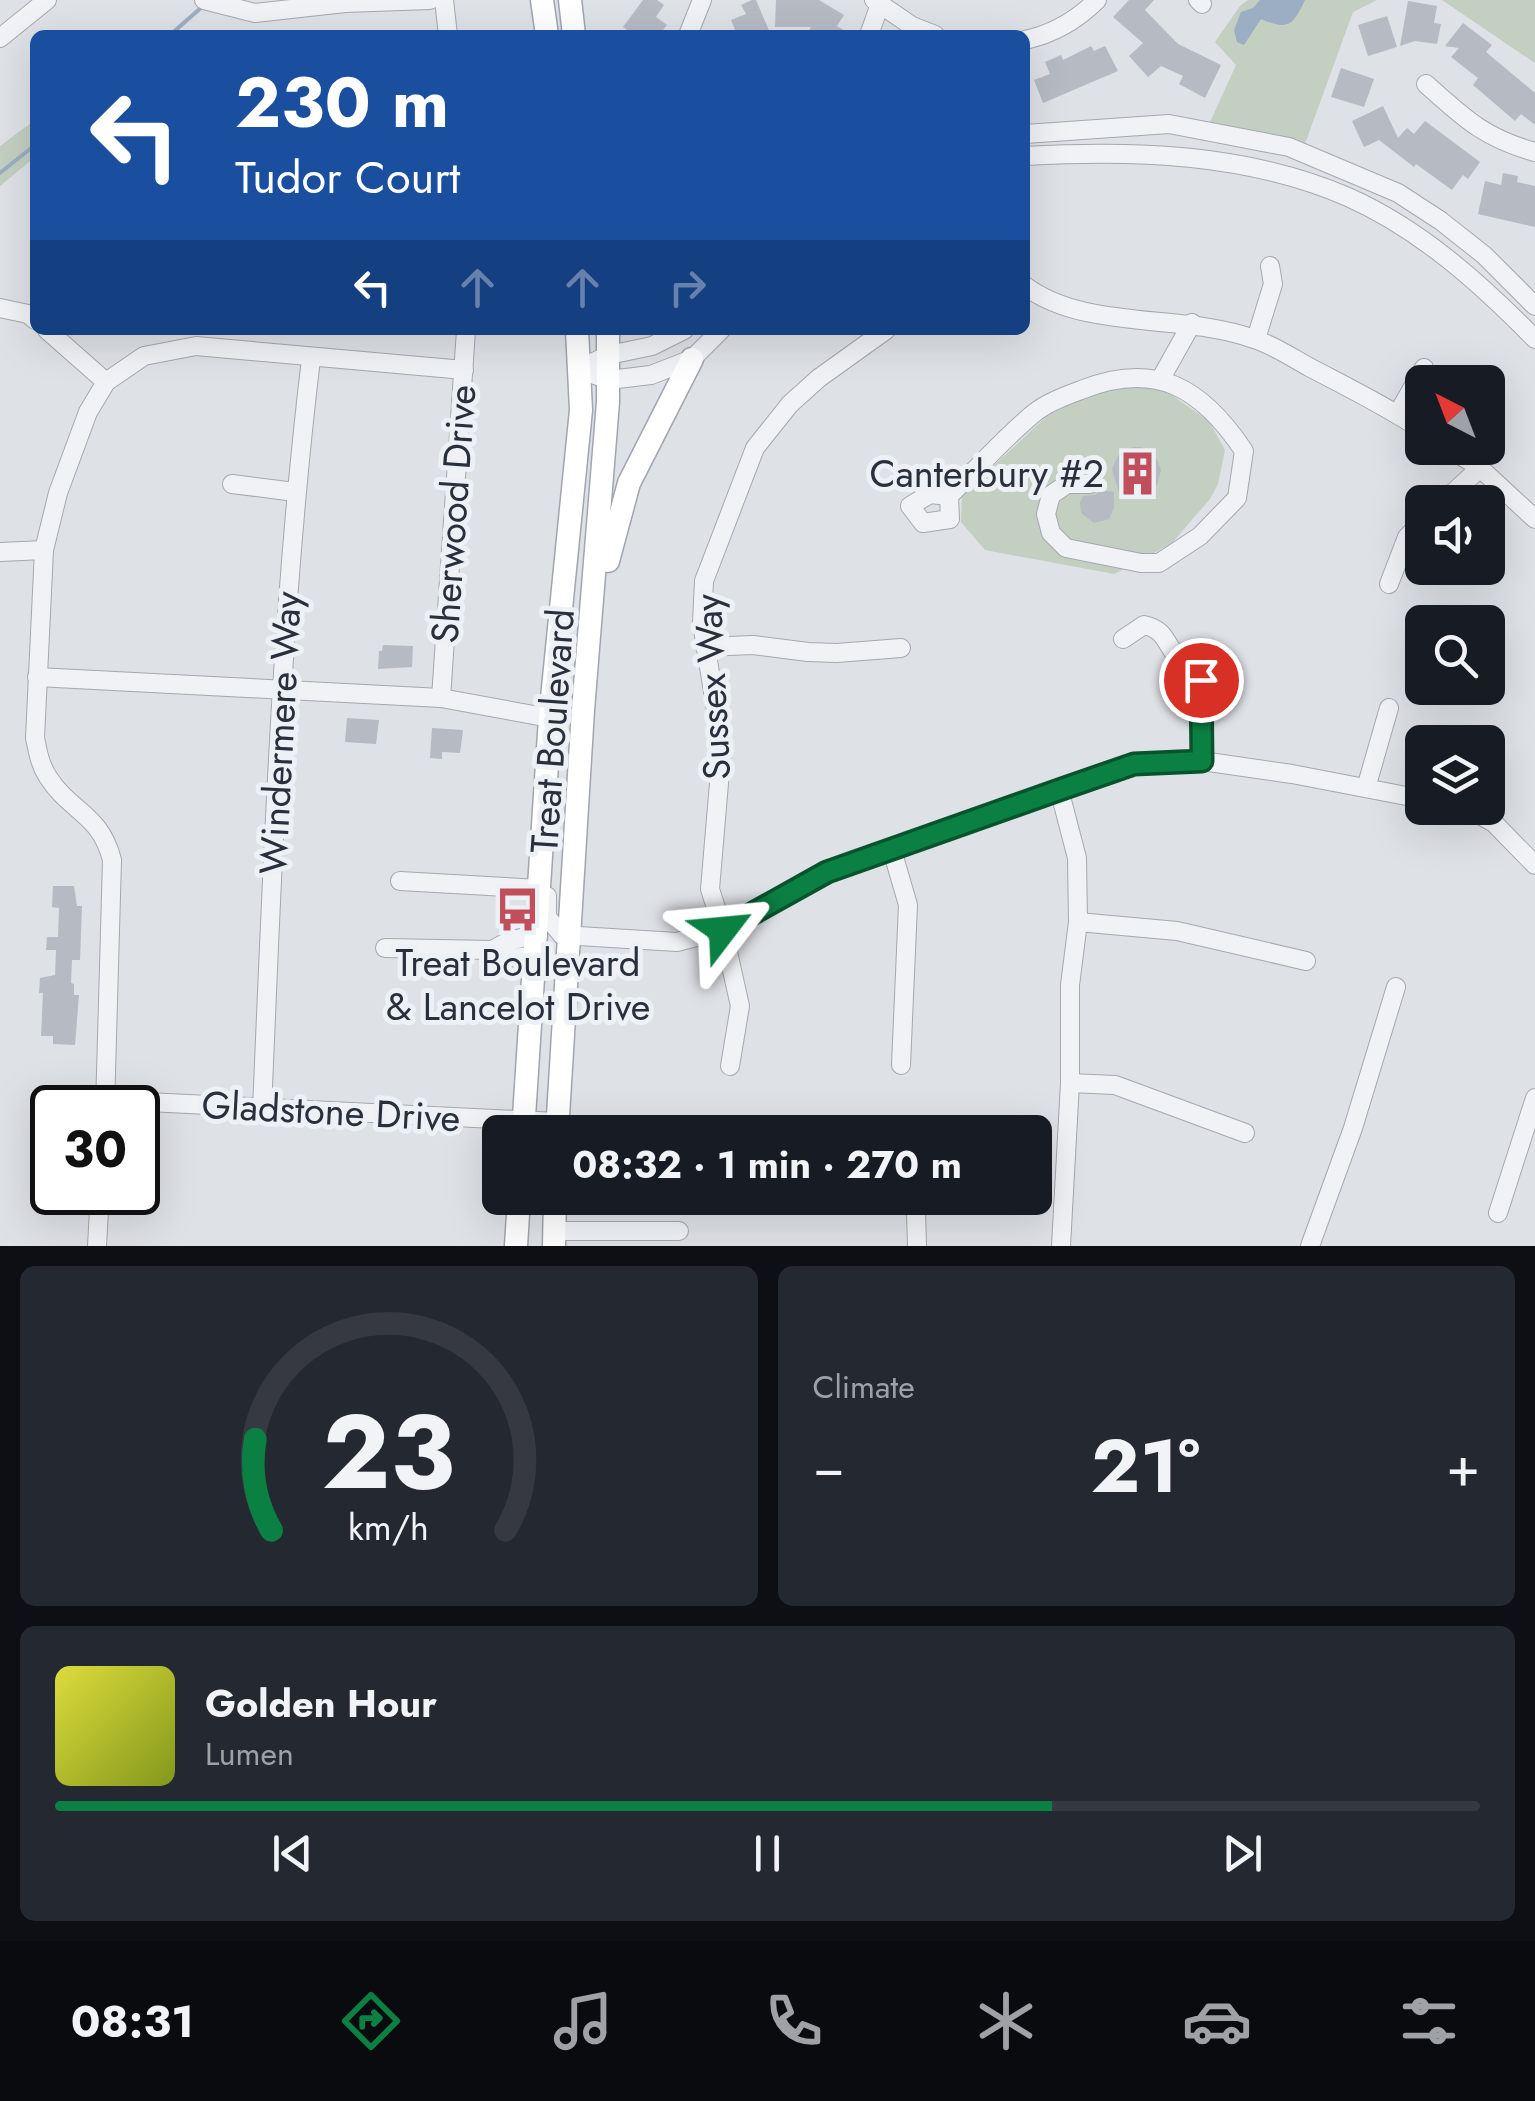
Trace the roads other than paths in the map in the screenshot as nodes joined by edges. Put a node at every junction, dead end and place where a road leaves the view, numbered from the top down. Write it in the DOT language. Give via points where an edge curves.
graph roads {
  1 [pos="47,0"];
  2 [pos="204,0"];
  3 [pos="430,0"];
  4 [pos="444,0"];
  5 [pos="542,0"];
  6 [pos="570,0"];
  7 [pos="702,0"];
  8 [pos="1096,0"];
  9 [pos="877,2"];
  10 [pos="447,30"];
  11 [pos="546,30"];
  12 [pos="573,30"];
  13 [pos="690,30"];
  14 [pos="870,30"];
  15 [pos="922,30"];
  16 [pos="0,38"];
  17 [pos="1030,39"];
  18 [pos="1426,84"];
  19 [pos="1030,134"];
  20 [pos="1535,152"];
  21 [pos="1030,156"];
  22 [pos="1270,266"];
  23 [pos="1030,290"];
  24 [pos="1535,306"];
  25 [pos="0,308"];
  26 [pos="30,316"];
  27 [pos="1192,323"];
  28 [pos="53,335"];
  29 [pos="466,335"];
  30 [pos="577,335"];
  31 [pos="608,335"];
  32 [pos="674,335"];
  33 [pos="716,335"];
  34 [pos="879,335"];
  35 [pos="1256,339"];
  36 [pos="1535,339"];
  37 [pos="609,356"];
  38 [pos="311,359"];
  39 [pos="692,359"];
  40 [pos="578,369"];
  41 [pos="464,370"];
  42 [pos="609,380"];
  43 [pos="1160,380"];
  44 [pos="106,382"];
  45 [pos="1405,402"];
  46 [pos="1398,414"];
  47 [pos="1405,419"];
  48 [pos="1476,465"];
  49 [pos="1480,468"];
  50 [pos="232,484"];
  51 [pos="1090,484"];
  52 [pos="1462,485"];
  53 [pos="295,492"];
  54 [pos="949,496"];
  55 [pos="1535,519"];
  56 [pos="1405,542"];
  57 [pos="44,550"];
  58 [pos="0,552"];
  59 [pos="1389,584"];
  60 [pos="1123,639"];
  61 [pos="705,648"];
  62 [pos="900,648"];
  63 [pos="587,658"];
  64 [pos="37,677"];
  65 [pos="280,690"];
  66 [pos="441,698"];
  67 [pos="1389,708"];
  68 [pos="550,718"];
  69 [pos="1202,761"];
  70 [pos="546,786"];
  71 [pos="1366,788"];
  72 [pos="1059,790"];
  73 [pos="1405,796"];
  74 [pos="1497,825"];
  75 [pos="892,850"];
  76 [pos="1535,865"];
  77 [pos="400,881"];
  78 [pos="540,889"];
  79 [pos="1078,922"];
  80 [pos="723,930"];
  81 [pos="568,937"];
  82 [pos="538,944"];
  83 [pos="386,948"];
  84 [pos="1306,961"];
  85 [pos="1396,986"];
  86 [pos="533,999"];
  87 [pos="730,1066"];
  88 [pos="901,1066"];
  89 [pos="1070,1083"];
  90 [pos="106,1085"];
  91 [pos="160,1105"];
  92 [pos="1534,1105"];
  93 [pos="262,1108"];
  94 [pos="524,1115"];
  95 [pos="558,1115"];
  96 [pos="482,1124"];
  97 [pos="1245,1133"];
  98 [pos="1498,1213"];
  99 [pos="99,1215"];
  100 [pos="518,1215"];
  101 [pos="916,1215"];
  102 [pos="679,1231"];
  103 [pos="554,1238"];
  104 [pos="98,1246"];
  105 [pos="516,1246"];
  106 [pos="917,1246"];
  107 [pos="1061,1246"];
  108 [pos="1310,1246"];
  1 -- 16 [label="street"];
  2 -- 3 [label="street" via="255,13"];
  4 -- 10 [label="street"];
  5 -- 11 [label="main road"];
  6 -- 12 [label="main road"];
  7 -- 13 [label="street"];
  8 -- 17 [label="street" via="1082,15"];
  9 -- 14 [label="street"];
  9 -- 15 [label="street"];
  18 -- 20 [label="street" via="1478,130"];
  19 -- 24 [label="street" via="1170,124 1289,146 1427,211"];
  21 -- 36 [label="street" via="1192,157 1269,171 1348,197 1444,255"];
  22 -- 35 [label="street" via="1273,284"];
  23 -- 27 [label="street" via="1088,313"];
  25 -- 26 [label="street"];
  27 -- 35 [label="street"];
  27 -- 43 [label="street"];
  28 -- 44 [label="street"];
  29 -- 41 [label="street, Sherwood Drive"];
  30 -- 40 [label="main road, Treat Boulevard"];
  31 -- 37 [label="main road, Treat Boulevard"];
  32 -- 37 [label="street"];
  33 -- 39 [label="street"];
  34 -- 61 [label="street, Sussex Way" via="790,404 755,448 704,580"];
  35 -- 46 [label="street"];
  37 -- 40 [label="street"];
  37 -- 42 [label="main road, Treat Boulevard"];
  38 -- 41 [label="street"];
  38 -- 44 [label="street" via="196,346 144,356"];
  38 -- 53 [label="street, Windermere Way"];
  39 -- 42 [label="street" via="651,375"];
  39 -- 63 [label="main road" via="629,483"];
  40 -- 42 [label="street"];
  40 -- 68 [label="main road, Treat Boulevard" via="581,410"];
  41 -- 66 [label="street, Sherwood Drive"];
  42 -- 63 [label="main road, Treat Boulevard"];
  43 -- 51 [label="street" via="1222,418 1244,451 1236,498 1200,536 1159,562 1140,563 1066,548 1051,533 1051,494 1067,484"];
  43 -- 54 [label="street" via="1129,376 1098,383 1035,412"];
  44 -- 57 [label="street" via="58,493"];
  45 -- 46 [label="street"];
  46 -- 47 [label="street"];
  48 -- 49 [label="street"];
  49 -- 52 [label="street"];
  49 -- 55 [label="street"];
  50 -- 53 [label="street"];
  53 -- 65 [label="street, Windermere Way"];
  56 -- 59 [label="street"];
  57 -- 58 [label="street"];
  57 -- 64 [label="street"];
  60 -- 69 [label="street" via="1144,625 1154,627 1201,680"];
  61 -- 62 [label="street"];
  61 -- 80 [label="street, Sussex Way" via="722,748 710,889"];
  63 -- 81 [label="main road, Treat Boulevard"];
  64 -- 65 [label="street"];
  64 -- 90 [label="street" via="40,762 106,838 112,860"];
  65 -- 66 [label="street"];
  65 -- 93 [label="street, Windermere Way"];
  66 -- 68 [label="street"];
  67 -- 71 [label="street"];
  68 -- 70 [label="main road, Treat Boulevard"];
  69 -- 71 [label="street"];
  69 -- 72 [label="street" via="1134,764"];
  70 -- 78 [label="main road, Treat Boulevard"];
  70 -- 81 [label="street" via="554,800 546,911 556,931"];
  71 -- 73 [label="street"];
  72 -- 75 [label="street"];
  72 -- 79 [label="street" via="1076,858"];
  74 -- 76 [label="street"];
  75 -- 80 [label="street" via="827,872"];
  75 -- 88 [label="street" via="908,905"];
  77 -- 78 [label="street"];
  78 -- 82 [label="main road, Treat Boulevard"];
  79 -- 84 [label="street" via="1177,931"];
  79 -- 89 [label="street"];
  80 -- 81 [label="street" via="678,942"];
  80 -- 87 [label="street, Sussex Way" via="740,1006"];
  81 -- 86 [label="street" via="546,952 542,990"];
  81 -- 95 [label="main road, Treat Boulevard"];
  82 -- 83 [label="street"];
  82 -- 86 [label="main road, Treat Boulevard"];
  85 -- 108 [label="street"];
  86 -- 94 [label="main road, Treat Boulevard"];
  89 -- 97 [label="street" via="1115,1085"];
  89 -- 107 [label="street"];
  91 -- 93 [label="street, Gladstone Drive"];
  92 -- 98 [label="street"];
  93 -- 96 [label="street, Gladstone Drive"];
  99 -- 104 [label="street"];
  100 -- 105 [label="main road"];
  101 -- 106 [label="street"];
  102 -- 103 [label="street"];
}
